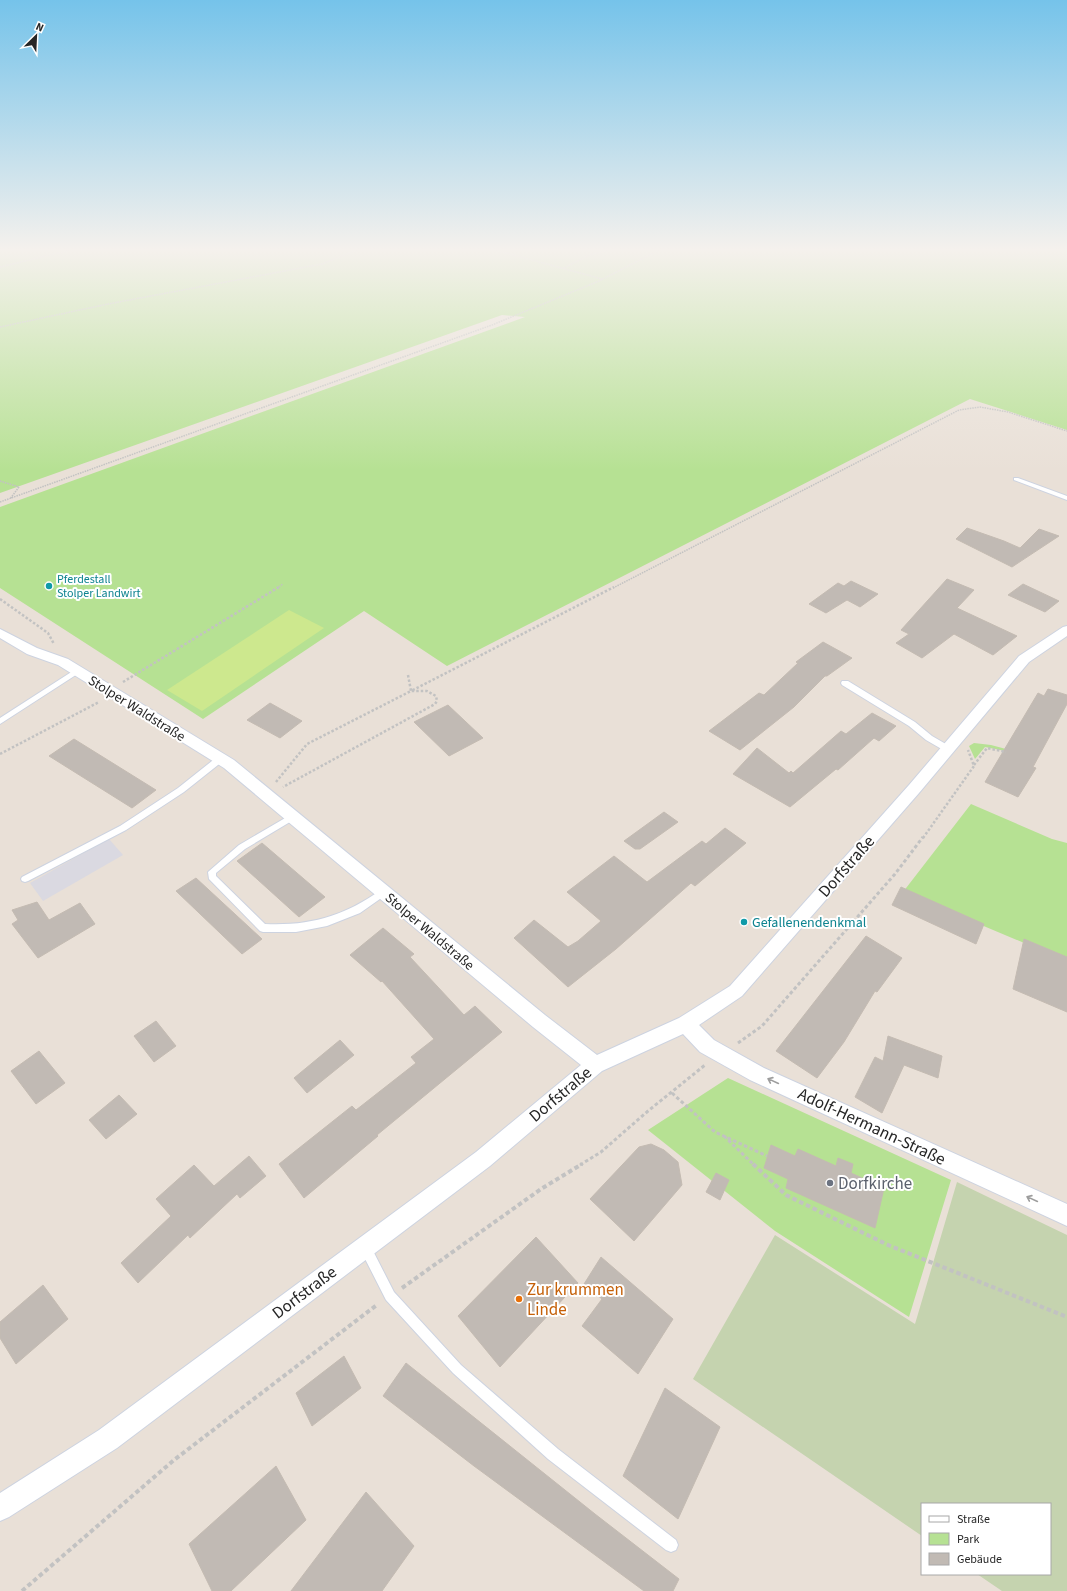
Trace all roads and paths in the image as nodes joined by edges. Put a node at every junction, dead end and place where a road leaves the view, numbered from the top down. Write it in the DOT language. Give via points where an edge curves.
graph roads {
  1 [pos="22,322"];
  2 [pos="501,322"];
  3 [pos="0,327"];
  4 [pos="1067,431"];
  5 [pos="1016,479"];
  6 [pos="0,481"];
  7 [pos="1067,498"];
  8 [pos="10,499"];
  9 [pos="0,502"];
  10 [pos="283,584"];
  11 [pos="0,599"];
  12 [pos="1067,630"];
  13 [pos="0,633"];
  14 [pos="63,662"];
  15 [pos="78,671"];
  16 [pos="408,675"];
  17 [pos="845,683"];
  18 [pos="411,691"];
  19 [pos="112,692"];
  20 [pos="0,721"];
  21 [pos="952,744"];
  22 [pos="1006,752"];
  23 [pos="0,754"];
  24 [pos="220,759"];
  25 [pos="974,766"];
  26 [pos="284,786"];
  27 [pos="267,796"];
  28 [pos="292,817"];
  29 [pos="25,879"];
  30 [pos="384,892"];
  31 [pos="685,1024"];
  32 [pos="721,1055"];
  33 [pos="595,1065"];
  34 [pos="672,1093"];
  35 [pos="724,1136"];
  36 [pos="767,1156"];
  37 [pos="1067,1215"];
  38 [pos="365,1247"];
  39 [pos="390,1296"];
  40 [pos="1067,1316"];
  41 [pos="0,1508"];
  42 [pos="671,1545"];
  43 [pos="22,1591"];
  1 -- 3 [label="path"];
  2 -- 8 [label="path"];
  4 -- 18 [label="path" via="980,406 959,410"];
  5 -- 7 [label="lane"];
  6 -- 8 [label="path" via="19,486"];
  8 -- 9 [label="path"];
  10 -- 19 [label="path"];
  11 -- 14 [label="path" via="48,633"];
  12 -- 21 [label="street, Dorfstraße" via="1024,659"];
  13 -- 14 [label="street, Stolper Waldstraße" via="32,651"];
  14 -- 15 [label="street, Stolper Waldstraße"];
  15 -- 19 [label="street, Stolper Waldstraße"];
  15 -- 20 [label="lane"];
  16 -- 18 [label="path"];
  17 -- 21 [label="lane" via="912,724 929,738"];
  18 -- 26 [label="path" via="307,744 276,781"];
  18 -- 26 [label="path" via="431,692 437,701"];
  19 -- 23 [label="path"];
  19 -- 24 [label="street, Stolper Waldstraße"];
  21 -- 25 [label="path" via="967,748"];
  21 -- 31 [label="street, Dorfstraße" via="736,991"];
  22 -- 25 [label="path" via="987,748"];
  24 -- 27 [label="street, Stolper Waldstraße"];
  24 -- 29 [label="lane" via="181,790 123,828"];
  25 -- 32 [label="path" via="895,874 762,1026"];
  26 -- 27 [label="path"];
  27 -- 28 [label="street, Stolper Waldstraße"];
  28 -- 30 [label="street, Stolper Waldstraße"];
  28 -- 30 [label="lane" via="242,847 212,872 212,877 263,928 281,930 321,924 367,906"];
  30 -- 33 [label="street, Stolper Waldstraße"];
  31 -- 32 [label="street, Adolf-Hermann-Straße" via="707,1046"];
  31 -- 33 [label="street, Dorfstraße"];
  32 -- 34 [label="path" via="706,1064"];
  37 -- 32 [label="street, Adolf-Hermann-Straße, one-way" via="757,1074"];
  33 -- 38 [label="street, Dorfstraße" via="483,1158"];
  34 -- 35 [label="path" via="715,1132"];
  34 -- 39 [label="path" via="602,1152 541,1189"];
  35 -- 36 [label="path"];
  35 -- 40 [label="path" via="786,1195 888,1245"];
  38 -- 39 [label="lane"];
  38 -- 41 [label="street, Dorfstraße" via="108,1439"];
  39 -- 42 [label="lane" via="458,1369 553,1454"];
  39 -- 43 [label="path" via="174,1460"];
}
